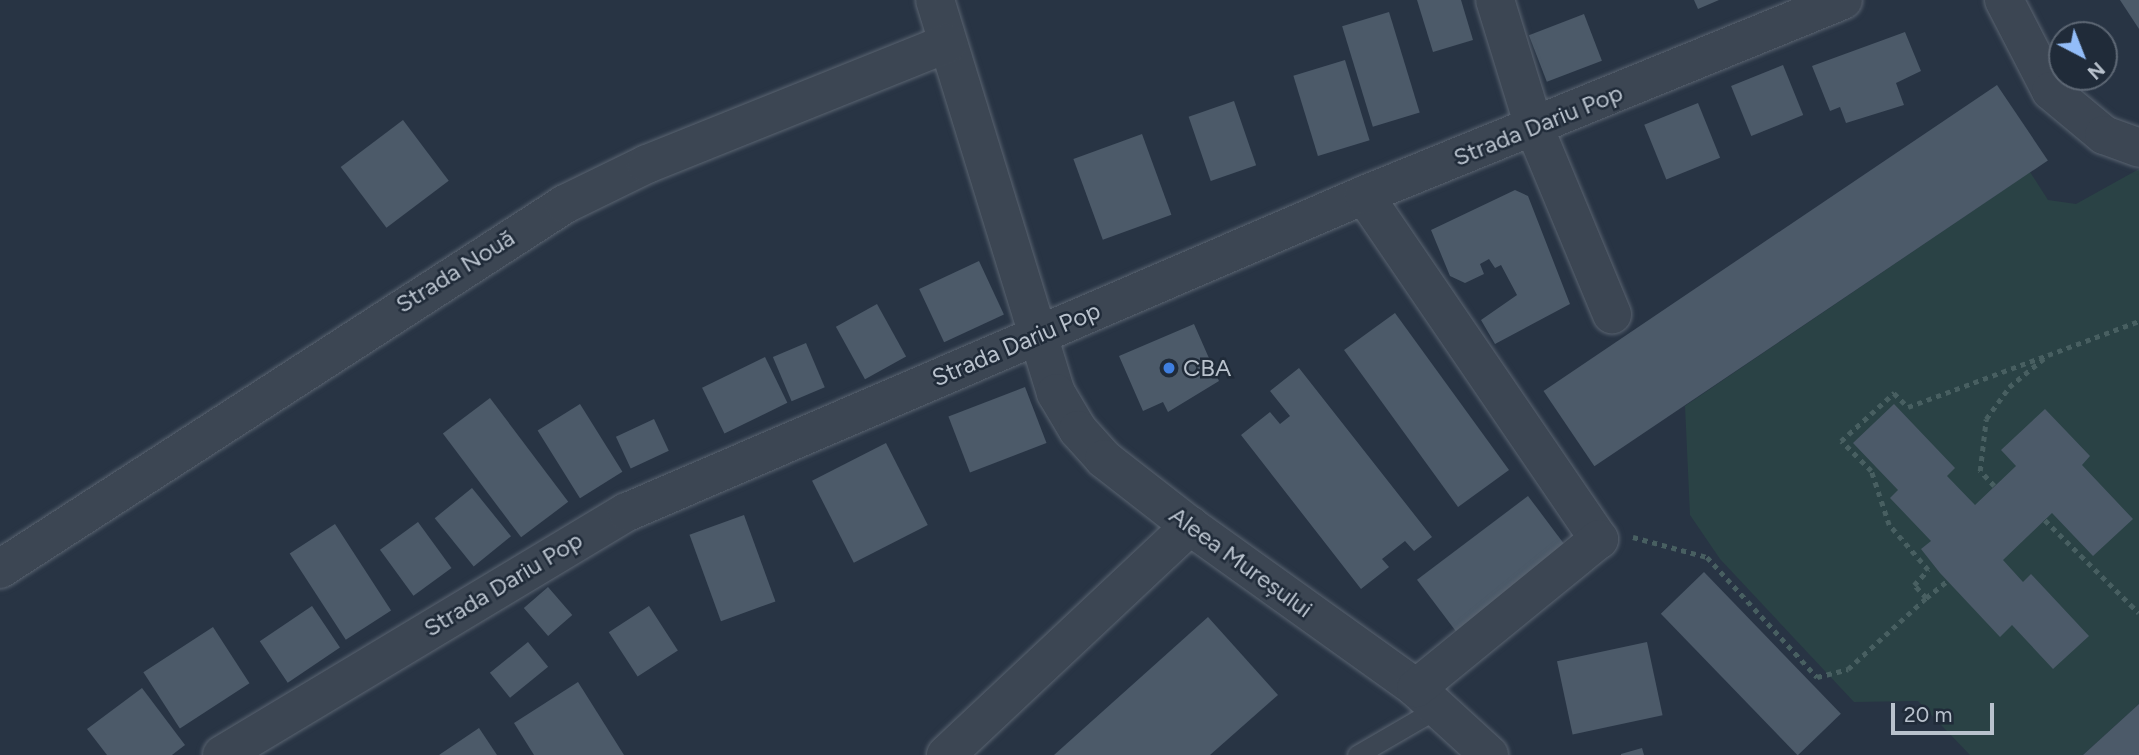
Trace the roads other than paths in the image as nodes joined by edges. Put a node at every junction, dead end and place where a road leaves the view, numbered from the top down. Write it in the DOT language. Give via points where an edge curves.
graph roads {
  1 [pos="935,0"];
  2 [pos="1495,0"];
  3 [pos="1843,0"];
  4 [pos="2004,0"];
  5 [pos="948,43"];
  6 [pos="1534,127"];
  7 [pos="2139,148"];
  8 [pos="1364,195"];
  9 [pos="1612,314"];
  10 [pos="1037,335"];
  11 [pos="1190,526"];
  12 [pos="0,569"];
  13 [pos="1427,698"];
  14 [pos="222,755"];
  15 [pos="946,755"];
  16 [pos="1357,755"];
  17 [pos="1489,755"];
  1 -- 5 [label="street, Aleea Mureșului"];
  2 -- 6 [label="street"];
  3 -- 6 [label="street, Strada Dariu Pop"];
  4 -- 7 [label="street" via="2051,91 2104,135"];
  5 -- 10 [label="street, Aleea Mureșului"];
  5 -- 12 [label="street, Strada Nouă" via="647,164 565,204"];
  6 -- 8 [label="street, Strada Dariu Pop"];
  6 -- 9 [label="street"];
  8 -- 10 [label="street, Strada Dariu Pop"];
  8 -- 13 [label="street" via="1596,527 1599,540"];
  10 -- 11 [label="street, Aleea Mureșului" via="1056,393 1078,430 1104,459"];
  10 -- 14 [label="street, Strada Dariu Pop" via="627,512"];
  11 -- 13 [label="street, Aleea Mureșului"];
  11 -- 15 [label="street"];
  13 -- 16 [label="lane"];
  13 -- 17 [label="street, Aleea Mureșului"];
}
